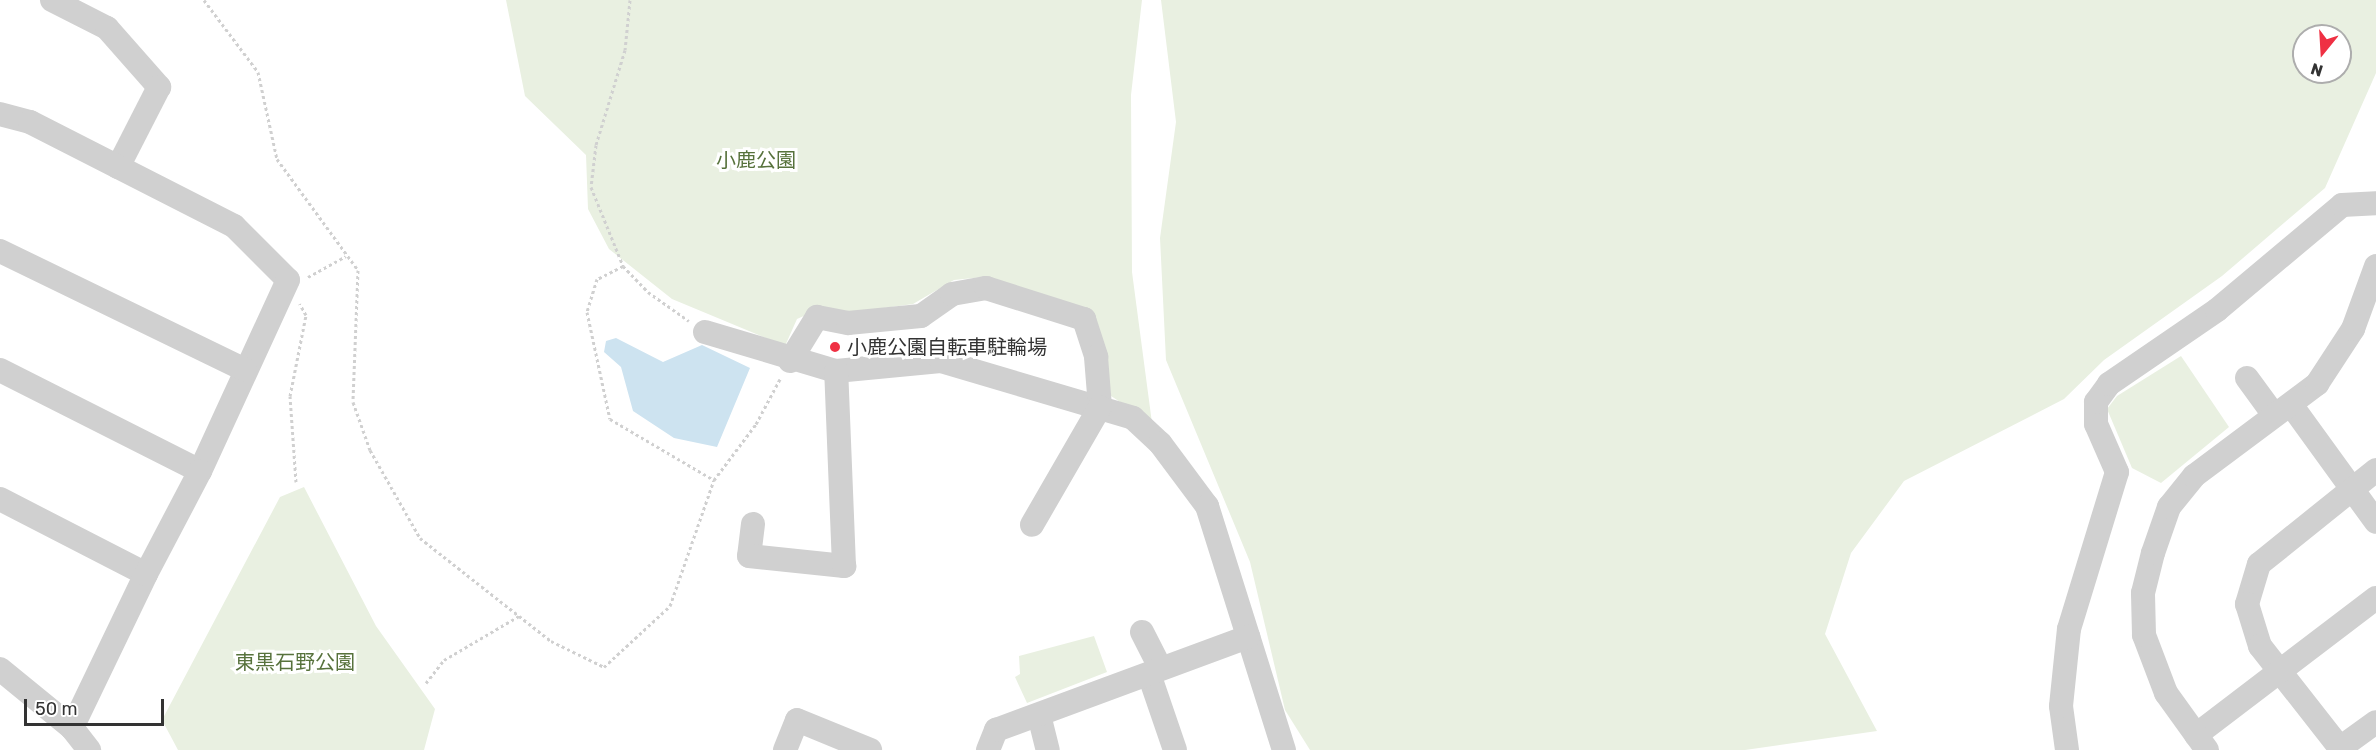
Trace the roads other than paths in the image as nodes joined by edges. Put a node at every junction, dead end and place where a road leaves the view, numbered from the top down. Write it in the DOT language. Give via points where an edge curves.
graph roads {
  1 [pos="52,0"];
  2 [pos="0,114"];
  3 [pos="118,167"];
  4 [pos="2376,203"];
  5 [pos="0,251"];
  6 [pos="2376,266"];
  7 [pos="705,332"];
  8 [pos="790,361"];
  9 [pos="0,370"];
  10 [pos="246,370"];
  11 [pos="836,371"];
  12 [pos="2247,378"];
  13 [pos="1100,407"];
  14 [pos="2283,411"];
  15 [pos="200,471"];
  16 [pos="2376,471"];
  17 [pos="2350,489"];
  18 [pos="0,499"];
  19 [pos="2376,522"];
  20 [pos="753,524"];
  21 [pos="1032,525"];
  22 [pos="146,574"];
  23 [pos="2376,598"];
  24 [pos="1142,632"];
  25 [pos="1248,637"];
  26 [pos="2279,668"];
  27 [pos="0,669"];
  28 [pos="1155,670"];
  29 [pos="1039,715"];
  30 [pos="2376,722"];
  31 [pos="72,728"];
  32 [pos="2201,743"];
  33 [pos="89,750"];
  34 [pos="785,750"];
  35 [pos="870,750"];
  36 [pos="988,750"];
  37 [pos="1048,750"];
  38 [pos="1175,750"];
  39 [pos="1284,750"];
  40 [pos="2067,750"];
  1 -- 3 [label="street" via="107,28 159,87"];
  2 -- 3 [label="street" via="30,122"];
  3 -- 10 [label="street" via="234,226 288,280"];
  4 -- 40 [label="street" via="2342,205 2217,310 2109,384 2096,402 2096,424 2117,472 2069,629 2061,706"];
  5 -- 10 [label="street"];
  6 -- 14 [label="street" via="2353,329 2317,384"];
  7 -- 8 [label="street"];
  8 -- 11 [label="street"];
  8 -- 13 [label="street" via="817,317 848,323 921,316 952,294 986,288 1084,319 1096,357"];
  9 -- 15 [label="street"];
  10 -- 15 [label="street"];
  11 -- 13 [label="street" via="941,361"];
  11 -- 20 [label="street" via="844,566 749,556"];
  12 -- 14 [label="street"];
  13 -- 21 [label="street"];
  13 -- 25 [label="street" via="1133,418 1160,443 1207,506"];
  14 -- 17 [label="street"];
  14 -- 32 [label="street" via="2194,476 2169,507 2153,553 2144,593 2144,635 2166,693"];
  15 -- 22 [label="street"];
  16 -- 17 [label="street"];
  17 -- 19 [label="street"];
  17 -- 26 [label="street" via="2259,564 2249,585 2247,604 2260,646"];
  18 -- 22 [label="street"];
  22 -- 31 [label="street"];
  23 -- 26 [label="street"];
  24 -- 28 [label="street"];
  25 -- 28 [label="street"];
  25 -- 39 [label="street"];
  26 -- 30 [label="street" via="2340,748"];
  26 -- 32 [label="street"];
  27 -- 31 [label="street"];
  28 -- 29 [label="street"];
  28 -- 38 [label="street"];
  29 -- 36 [label="street" via="996,730"];
  29 -- 37 [label="street"];
  31 -- 33 [label="street"];
  34 -- 35 [label="street" via="797,720"];
}
